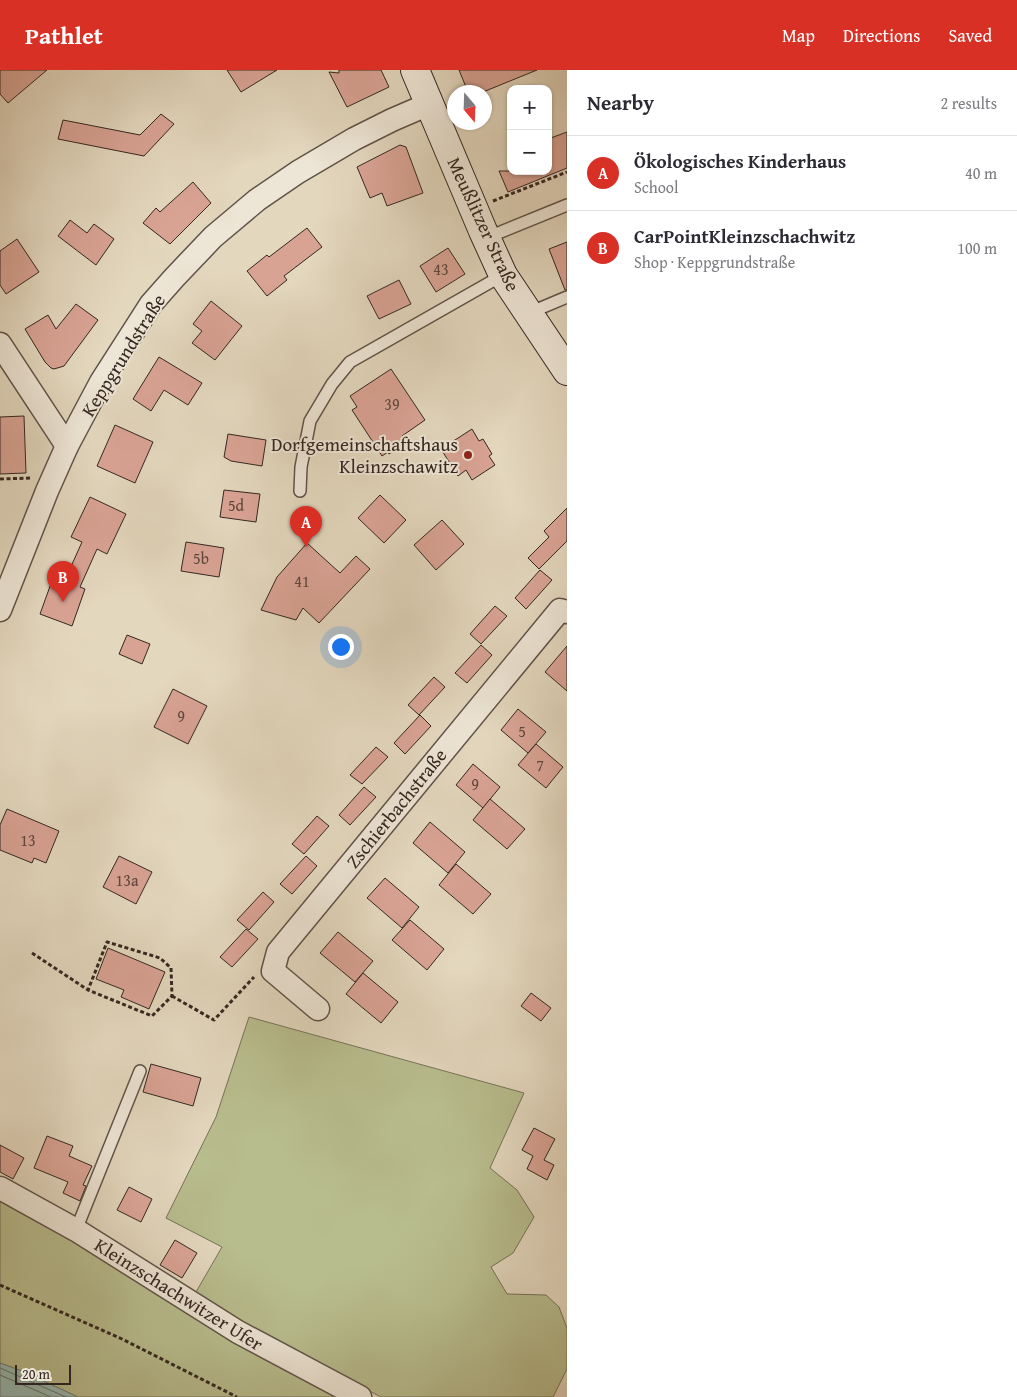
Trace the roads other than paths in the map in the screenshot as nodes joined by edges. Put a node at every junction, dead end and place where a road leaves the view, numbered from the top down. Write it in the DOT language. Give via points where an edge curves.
graph roads {
  1 [pos="415,70"];
  2 [pos="429,104"];
  3 [pos="567,205"];
  4 [pos="486,238"];
  5 [pos="504,275"];
  6 [pos="567,298"];
  7 [pos="529,313"];
  8 [pos="0,344"];
  9 [pos="567,371"];
  10 [pos="67,446"];
  11 [pos="300,491"];
  12 [pos="0,610"];
  13 [pos="567,612"];
  14 [pos="318,1009"];
  15 [pos="140,1071"];
  16 [pos="0,1188"];
  17 [pos="76,1230"];
  18 [pos="360,1397"];
  1 -- 2 [label="street, Meußlitzer Straße"];
  2 -- 4 [label="street, Meußlitzer Straße"];
  2 -- 10 [label="street, Keppgrundstraße" via="354,139 298,172 256,200 213,237 151,304"];
  3 -- 4 [label="lane"];
  4 -- 5 [label="street, Meußlitzer Straße"];
  5 -- 7 [label="street, Meußlitzer Straße"];
  5 -- 11 [label="lane" via="350,362 332,384 310,421"];
  6 -- 7 [label="lane"];
  7 -- 9 [label="street, Meußlitzer Straße"];
  8 -- 10 [label="street"];
  10 -- 12 [label="street, Keppgrundstraße"];
  13 -- 14 [label="street, Zschierbachstraße" via="560,610 278,952 273,971"];
  15 -- 17 [label="lane"];
  16 -- 17 [label="street, Kleinzschachwitzer Ufer"];
  17 -- 18 [label="street, Kleinzschachwitzer Ufer" via="238,1332"];
}
